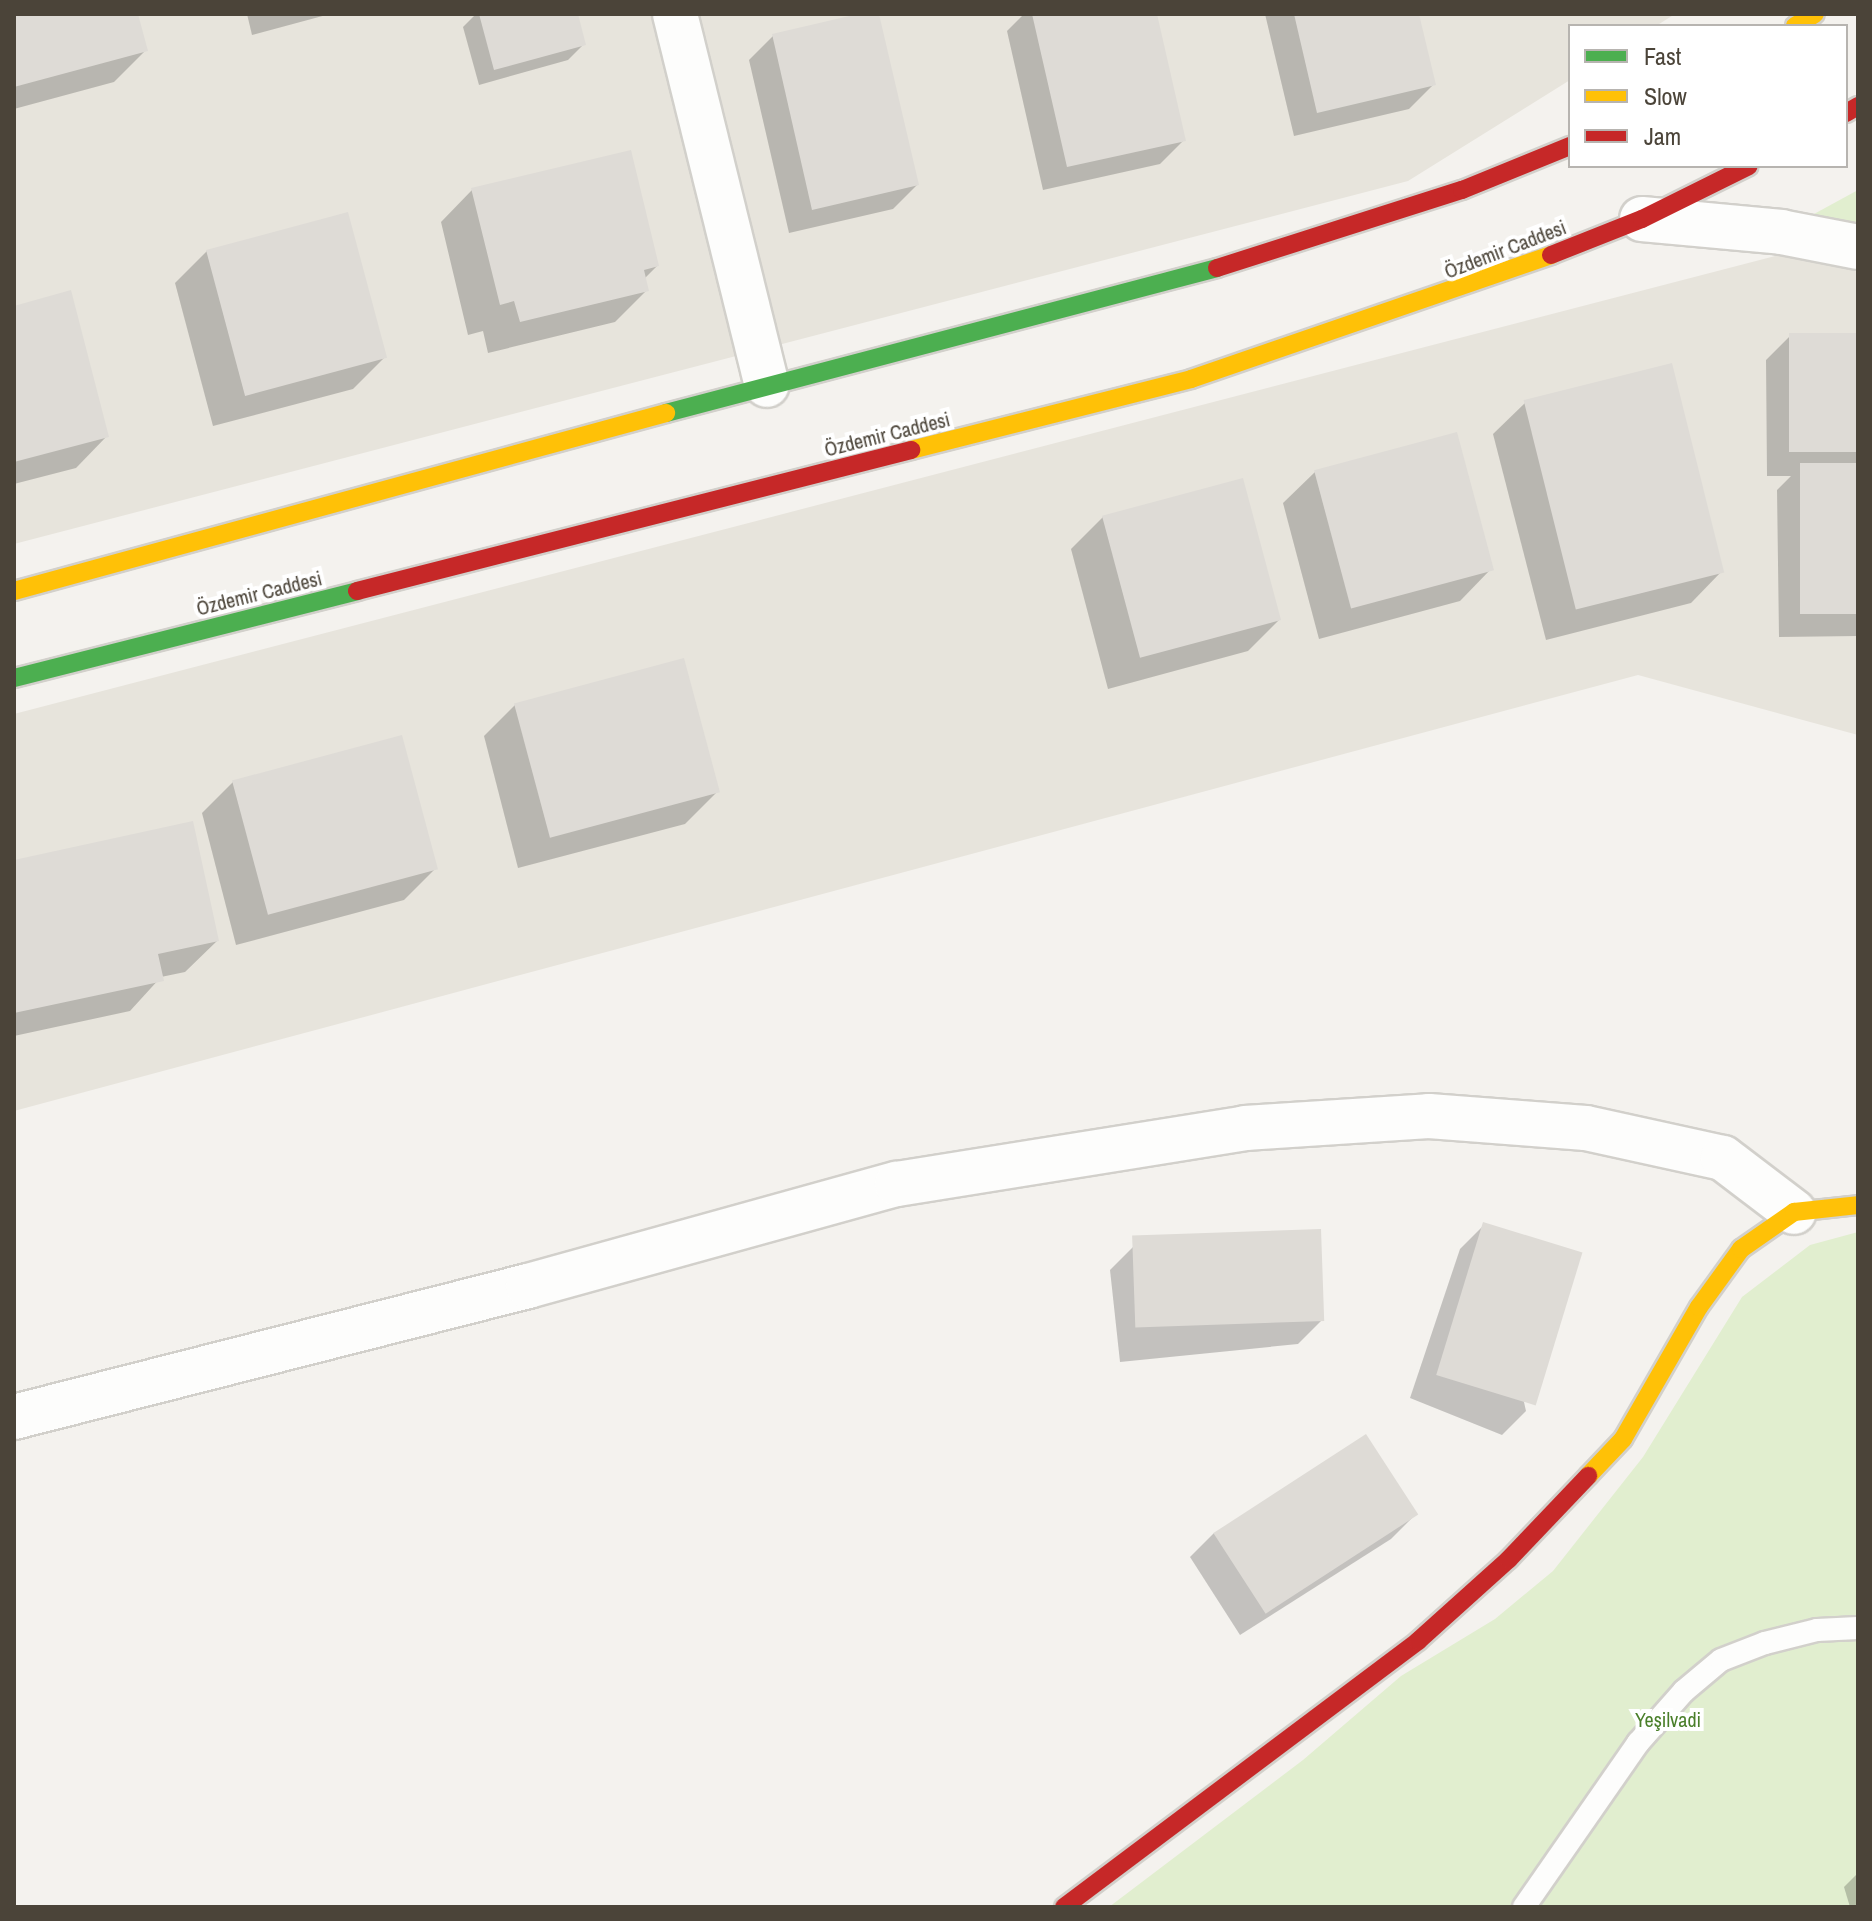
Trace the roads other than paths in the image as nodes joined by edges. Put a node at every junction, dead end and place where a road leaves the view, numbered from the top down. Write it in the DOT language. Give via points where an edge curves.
graph roads {
  1 [pos="675,14"];
  2 [pos="1568,147"];
  3 [pos="1745,168"];
  4 [pos="1642,219"];
  5 [pos="1858,247"];
  6 [pos="767,385"];
  7 [pos="14,591"];
  8 [pos="14,678"];
  9 [pos="1858,1205"];
  10 [pos="1794,1212"];
  11 [pos="14,1417"];
  12 [pos="1858,1628"];
  13 [pos="1064,1907"];
  14 [pos="1524,1907"];
  1 -- 6 [label="street"];
  2 -- 6 [label="main road" via="1447,195 1160,286"];
  3 -- 4 [label="main road, Özdemir Caddesi"];
  4 -- 5 [label="street" via="1781,232"];
  4 -- 8 [label="main road, Özdemir Caddesi" via="1455,292 1191,379"];
  6 -- 7 [label="main road"];
  9 -- 10 [label="main road"];
  10 -- 11 [label="street" via="1723,1158 1586,1128 1429,1116 1245,1128 897,1184 528,1286"];
  10 -- 13 [label="main road" via="1741,1249 1699,1307 1623,1439 1509,1559 1418,1641"];
  12 -- 14 [label="lane" via="1817,1630 1721,1660 1684,1691 1638,1743"];
}
